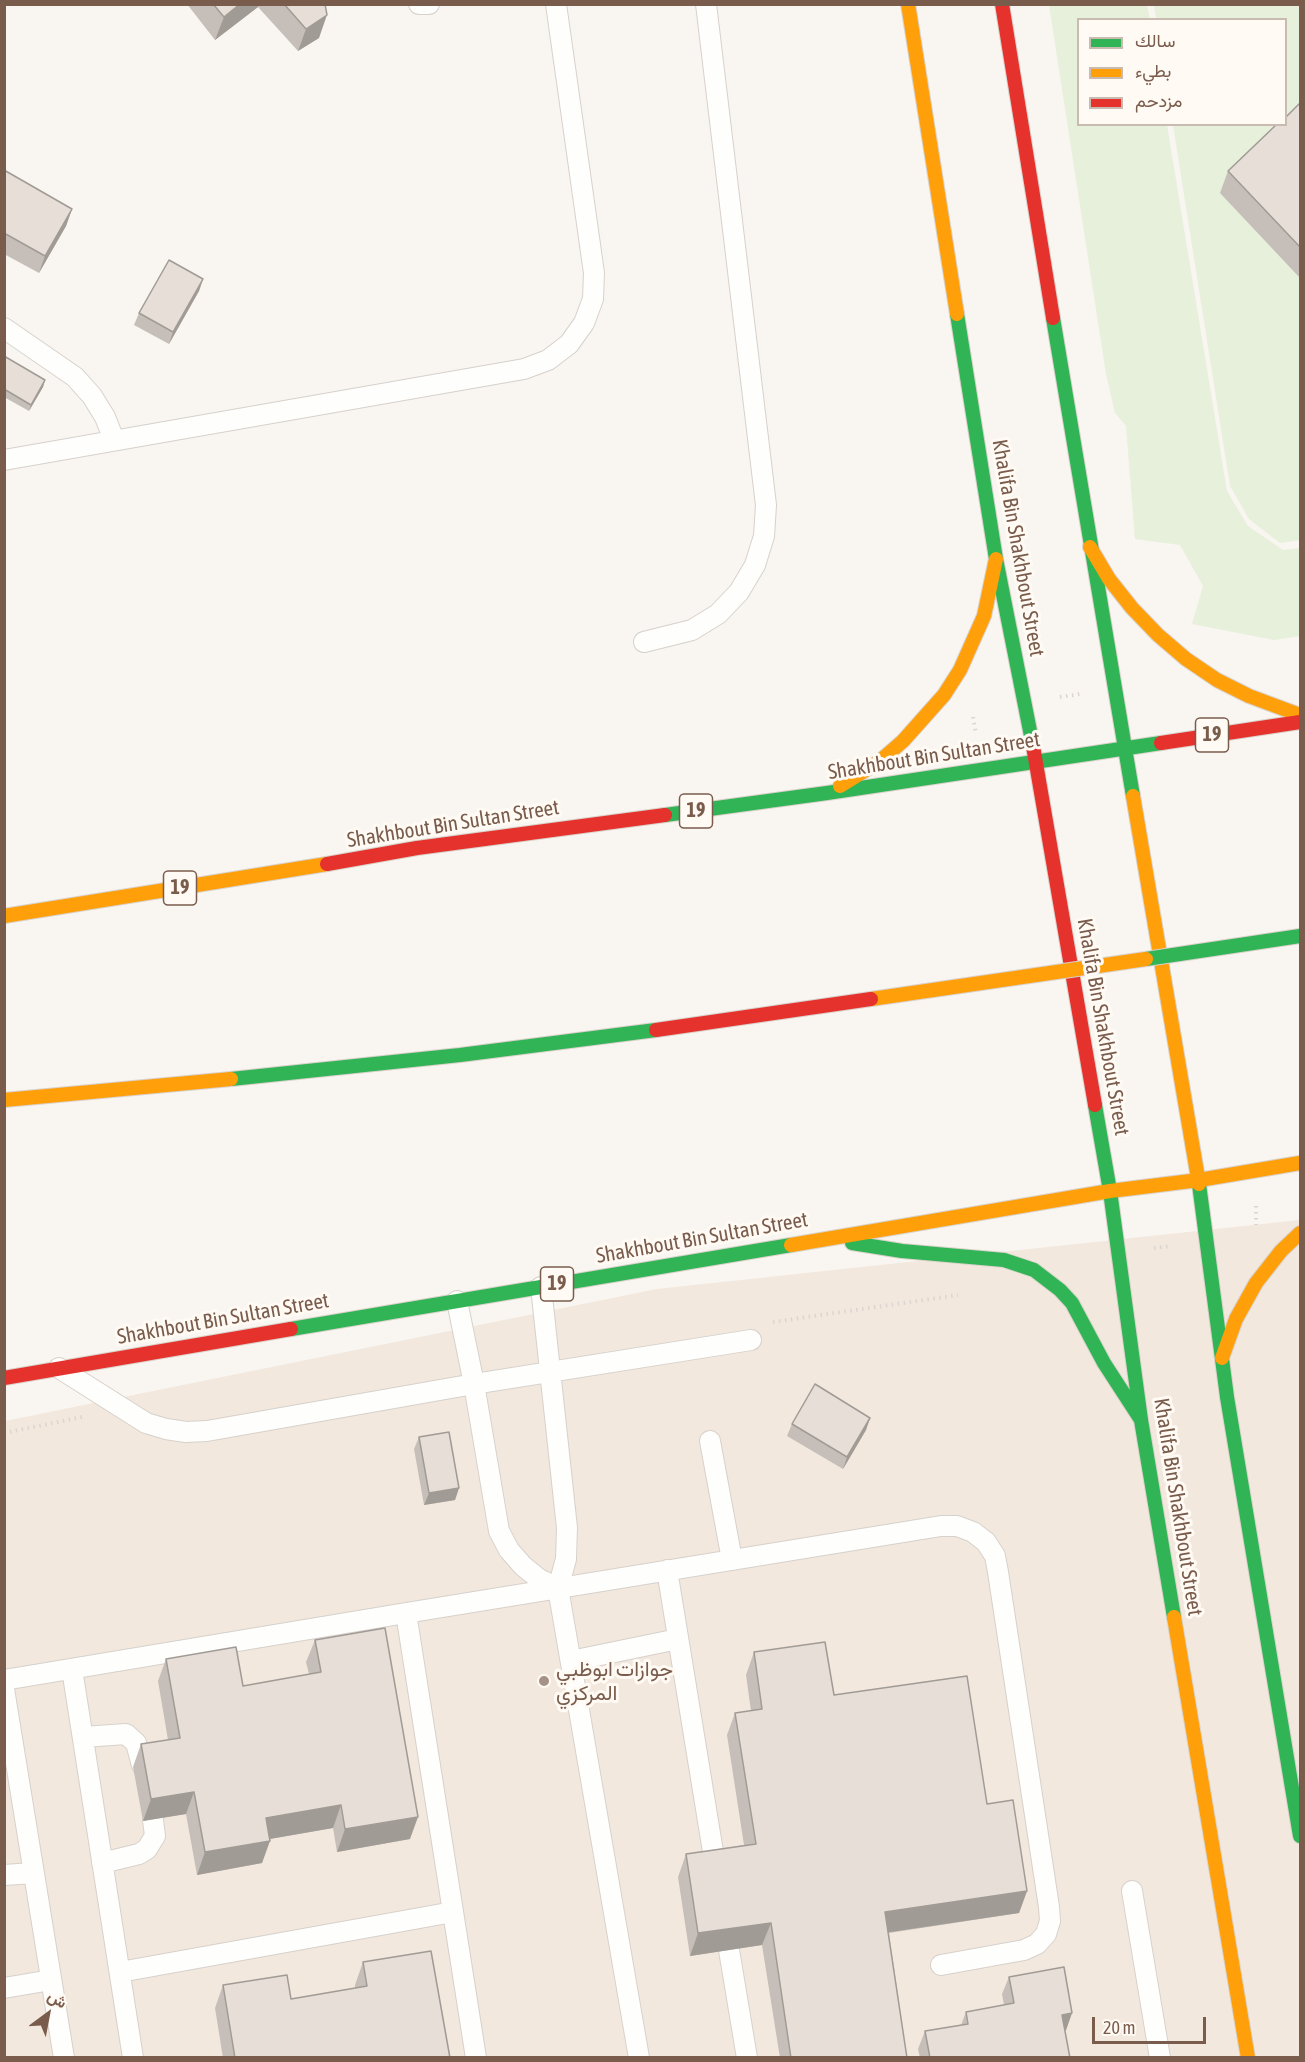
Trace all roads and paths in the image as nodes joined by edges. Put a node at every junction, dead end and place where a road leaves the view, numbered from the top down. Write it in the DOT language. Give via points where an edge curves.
graph roads {
  1 [pos="419,4"];
  2 [pos="429,4"];
  3 [pos="556,4"];
  4 [pos="706,4"];
  5 [pos="908,4"];
  6 [pos="1002,4"];
  7 [pos="4,328"];
  8 [pos="114,441"];
  9 [pos="4,460"];
  10 [pos="1090,547"];
  11 [pos="996,559"];
  12 [pos="644,642"];
  13 [pos="1114,689"];
  14 [pos="1024,702"];
  15 [pos="972,710"];
  16 [pos="1300,715"];
  17 [pos="1300,722"];
  18 [pos="1124,749"];
  19 [pos="1036,762"];
  20 [pos="981,770"];
  21 [pos="827,793"];
  22 [pos="4,916"];
  23 [pos="1300,936"];
  24 [pos="4,1100"];
  25 [pos="1300,1163"];
  26 [pos="1254,1171"];
  27 [pos="1199,1180"];
  28 [pos="1110,1191"];
  29 [pos="1257,1233"];
  30 [pos="1300,1233"];
  31 [pos="1207,1240"];
  32 [pos="794,1244"];
  33 [pos="1118,1253"];
  34 [pos="541,1287"];
  35 [pos="457,1301"];
  36 [pos="751,1340"];
  37 [pos="1222,1358"];
  38 [pos="59,1368"];
  39 [pos="549,1372"];
  40 [pos="4,1378"];
  41 [pos="474,1384"];
  42 [pos="1141,1420"];
  43 [pos="710,1441"];
  44 [pos="732,1560"];
  45 [pos="667,1570"];
  46 [pos="558,1588"];
  47 [pos="406,1613"];
  48 [pos="678,1639"];
  49 [pos="571,1661"];
  50 [pos="72,1669"];
  51 [pos="4,1680"];
  52 [pos="4,1689"];
  53 [pos="83,1737"];
  54 [pos="9,1749"];
  55 [pos="142,1765"];
  56 [pos="153,1820"];
  57 [pos="1300,1836"];
  58 [pos="102,1863"];
  59 [pos="716,1870"];
  60 [pos="34,1873"];
  61 [pos="4,1875"];
  62 [pos="1132,1891"];
  63 [pos="453,1912"];
  64 [pos="729,1950"];
  65 [pos="941,1965"];
  66 [pos="120,1972"];
  67 [pos="51,1980"];
  68 [pos="4,1988"];
  69 [pos="64,2058"];
  70 [pos="133,2058"];
  71 [pos="476,2058"];
  72 [pos="639,2058"];
  73 [pos="747,2058"];
  74 [pos="1160,2058"];
  75 [pos="1248,2058"];
  1 -- 2 [label="lane"];
  3 -- 8 [label="lane" via="594,273 593,299 584,323 569,344 548,360 524,369"];
  4 -- 12 [label="lane" via="766,505 764,536 755,565 739,592 718,614 692,630"];
  5 -- 11 [label="main road, Khalifa Bin Shakhbout Street"];
  6 -- 10 [label="main road"];
  7 -- 8 [label="lane" via="75,377 105,417"];
  8 -- 9 [label="lane"];
  10 -- 13 [label="main road"];
  10 -- 16 [label="main road" via="1132,608 1186,659 1249,696"];
  11 -- 14 [label="main road, Khalifa Bin Shakhbout Street"];
  11 -- 21 [label="main road" via="984,616 944,695 880,761"];
  13 -- 14 [label="path"];
  13 -- 18 [label="main road"];
  14 -- 19 [label="main road, Khalifa Bin Shakhbout Street"];
  15 -- 20 [label="path"];
  17 -- 18 [label="main road, Shakhbout Bin Sultan Street / 19"];
  18 -- 19 [label="main road, Shakhbout Bin Sultan Street / 19"];
  18 -- 27 [label="main road"];
  19 -- 20 [label="main road, Shakhbout Bin Sultan Street / 19"];
  19 -- 28 [label="main road, Khalifa Bin Shakhbout Street"];
  20 -- 21 [label="main road, Shakhbout Bin Sultan Street / 19"];
  21 -- 22 [label="main road, Shakhbout Bin Sultan Street / 19" via="417,848"];
  23 -- 24 [label="main road, bridge" via="519,1048"];
  25 -- 26 [label="main road, Shakhbout Bin Sultan Street / 19"];
  26 -- 27 [label="main road, Shakhbout Bin Sultan Street / 19"];
  26 -- 29 [label="path"];
  27 -- 28 [label="main road, Shakhbout Bin Sultan Street / 19"];
  27 -- 31 [label="main road"];
  28 -- 32 [label="main road, Shakhbout Bin Sultan Street / 19"];
  28 -- 33 [label="main road, Khalifa Bin Shakhbout Street"];
  30 -- 37 [label="main road" via="1256,1283 1236,1319"];
  31 -- 33 [label="path"];
  31 -- 37 [label="main road"];
  32 -- 34 [label="main road, Shakhbout Bin Sultan Street / 19"];
  32 -- 42 [label="main road" via="828,1239 902,1251 1004,1260 1034,1270 1072,1303"];
  33 -- 42 [label="main road, Khalifa Bin Shakhbout Street"];
  34 -- 35 [label="main road, Shakhbout Bin Sultan Street / 19"];
  34 -- 39 [label="lane"];
  35 -- 38 [label="main road, Shakhbout Bin Sultan Street / 19"];
  35 -- 41 [label="lane"];
  36 -- 39 [label="lane"];
  37 -- 57 [label="main road"];
  38 -- 40 [label="main road, Shakhbout Bin Sultan Street / 19"];
  38 -- 41 [label="lane" via="146,1423 186,1432"];
  39 -- 41 [label="lane"];
  39 -- 46 [label="lane" via="567,1528 566,1559"];
  41 -- 46 [label="lane" via="500,1531 523,1566"];
  42 -- 75 [label="main road, Khalifa Bin Shakhbout Street"];
  43 -- 44 [label="lane"];
  44 -- 45 [label="lane"];
  44 -- 65 [label="lane" via="941,1526 973,1532 995,1556 1050,1920 1046,1934 1024,1950"];
  45 -- 46 [label="lane"];
  45 -- 48 [label="lane"];
  46 -- 47 [label="lane"];
  46 -- 49 [label="lane"];
  47 -- 50 [label="lane"];
  47 -- 63 [label="lane"];
  48 -- 49 [label="lane"];
  48 -- 59 [label="lane"];
  49 -- 72 [label="lane"];
  50 -- 51 [label="lane"];
  50 -- 53 [label="lane"];
  52 -- 54 [label="lane"];
  53 -- 55 [label="lane" via="126,1734 136,1743"];
  53 -- 58 [label="lane"];
  54 -- 60 [label="lane"];
  56 -- 58 [label="lane" via="155,1836 147,1850"];
  58 -- 66 [label="lane"];
  60 -- 61 [label="lane"];
  60 -- 67 [label="lane"];
  62 -- 74 [label="lane"];
  63 -- 66 [label="lane"];
  63 -- 71 [label="lane"];
  64 -- 73 [label="lane"];
  66 -- 70 [label="lane"];
  67 -- 68 [label="lane"];
  67 -- 69 [label="lane"];
}
